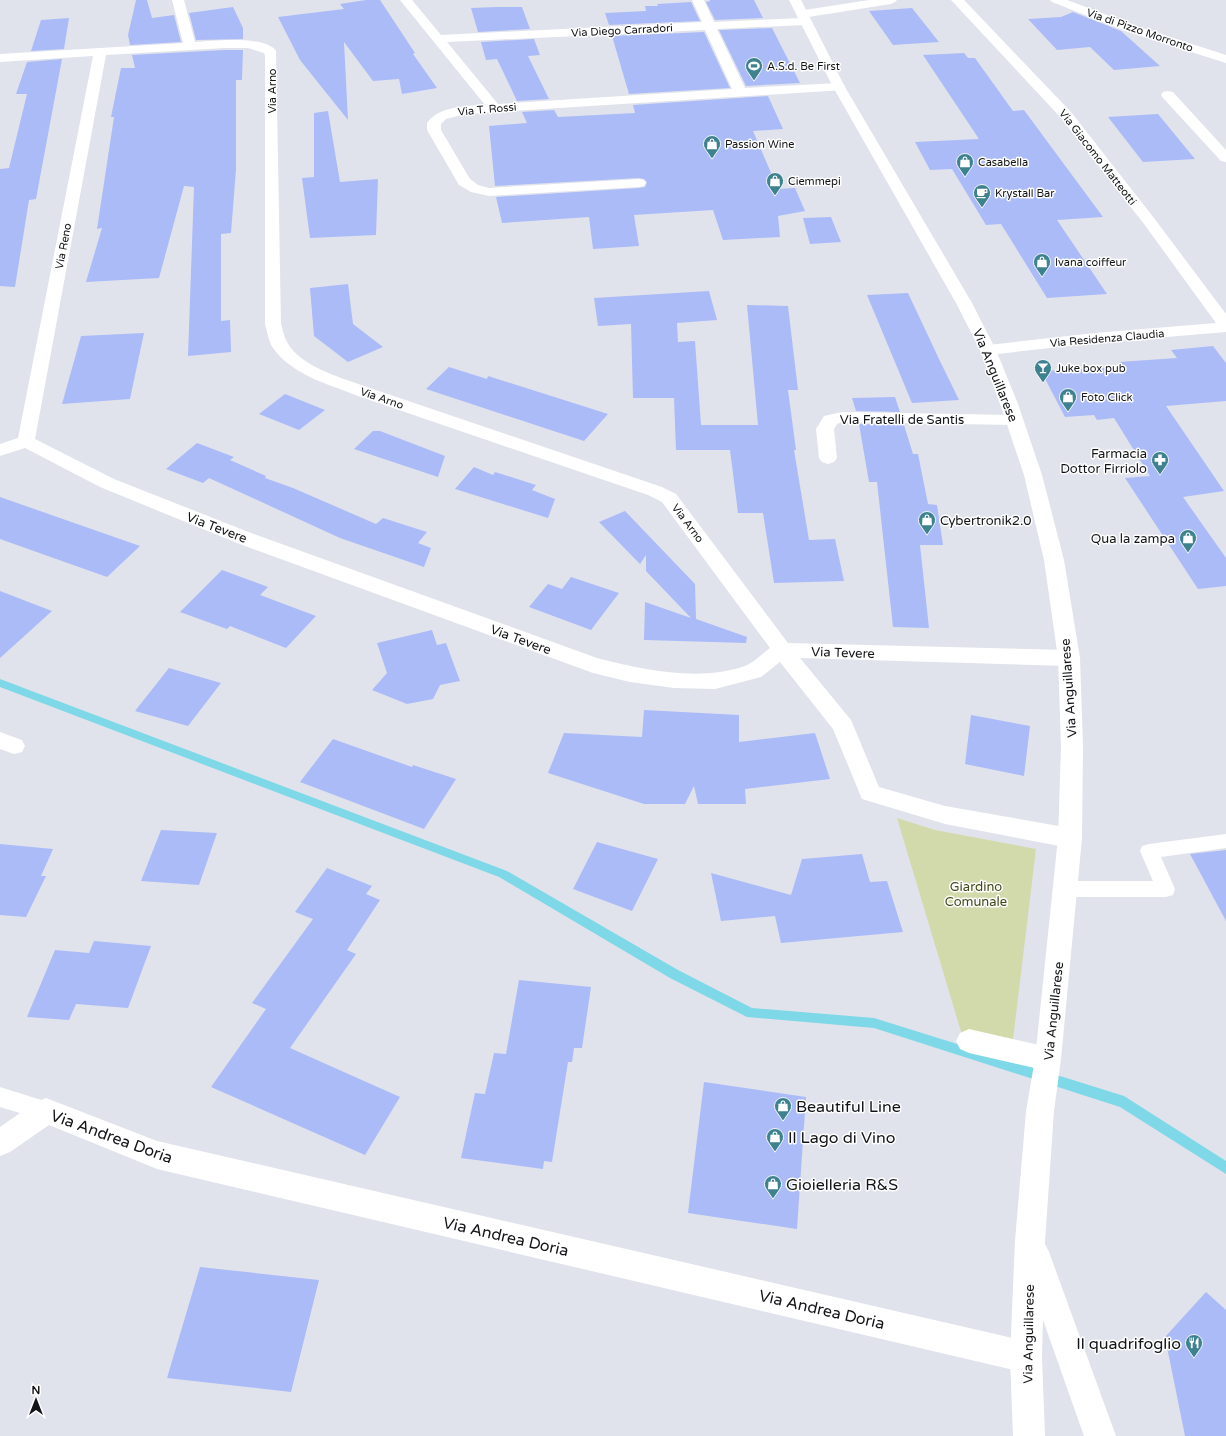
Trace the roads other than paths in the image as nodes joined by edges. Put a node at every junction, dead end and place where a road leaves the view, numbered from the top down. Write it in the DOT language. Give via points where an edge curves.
graph roads {
  1 [pos="178,0"];
  2 [pos="406,0"];
  3 [pos="698,0"];
  4 [pos="891,0"];
  5 [pos="957,0"];
  6 [pos="1056,0"];
  7 [pos="1072,3"];
  8 [pos="801,11"];
  9 [pos="710,26"];
  10 [pos="439,39"];
  11 [pos="190,46"];
  12 [pos="100,52"];
  13 [pos="0,58"];
  14 [pos="1226,59"];
  15 [pos="839,86"];
  16 [pos="740,92"];
  17 [pos="1168,95"];
  18 [pos="494,107"];
  19 [pos="1226,158"];
  20 [pos="639,183"];
  21 [pos="1226,326"];
  22 [pos="988,350"];
  23 [pos="1014,420"];
  24 [pos="26,441"];
  25 [pos="0,450"];
  26 [pos="828,458"];
  27 [pos="782,650"];
  28 [pos="1069,658"];
  29 [pos="1070,838"];
  30 [pos="1226,841"];
  31 [pos="1066,889"];
  32 [pos="969,1041"];
  33 [pos="1048,1059"];
  34 [pos="0,1097"];
  35 [pos="46,1111"];
  36 [pos="0,1143"];
  37 [pos="1030,1241"];
  38 [pos="1026,1357"];
  39 [pos="1029,1436"];
  40 [pos="1100,1436"];
  1 -- 11 [label="street"];
  2 -- 10 [label="street"];
  3 -- 9 [label="street"];
  4 -- 8 [label="street, Via Diego Carradori"];
  5 -- 21 [label="street, Via Giacomo Matteotti" via="1066,114"];
  6 -- 7 [label="street, Via di Pizzo Morronto"];
  7 -- 14 [label="street, Via di Pizzo Morronto" via="1132,29"];
  8 -- 9 [label="street, Via Diego Carradori"];
  8 -- 15 [label="street, Via Anguillarese"];
  9 -- 10 [label="street, Via Diego Carradori"];
  9 -- 16 [label="street"];
  10 -- 18 [label="street"];
  11 -- 12 [label="street"];
  11 -- 27 [label="street, Via Arno" via="251,45 270,51 273,324 279,344 294,360 364,392 655,491 669,498"];
  12 -- 13 [label="street"];
  12 -- 24 [label="street, Via Reno"];
  15 -- 16 [label="street, Via T. Rossi"];
  15 -- 22 [label="street, Via Anguillarese" via="964,303"];
  16 -- 18 [label="street, Via T. Rossi"];
  17 -- 19 [label="street"];
  18 -- 20 [label="street, Via T. Rossi" via="452,112 434,123 434,130 464,182 471,188 489,192"];
  21 -- 22 [label="street, Via Residenza Claudia"];
  22 -- 23 [label="street, Via Anguillarese"];
  23 -- 26 [label="street, Via Fratelli de Santis" via="842,417 830,420 825,429"];
  23 -- 28 [label="street, Via Anguillarese" via="1033,475 1054,560"];
  24 -- 25 [label="street"];
  24 -- 27 [label="street, Via Tevere" via="107,483 244,538 593,665 630,674 674,680 715,681 753,672"];
  27 -- 28 [label="street, Via Tevere"];
  27 -- 29 [label="street" via="843,726 870,793 945,815"];
  28 -- 29 [label="street, Via Anguillarese" via="1072,747"];
  29 -- 31 [label="street, Via Anguillarese"];
  30 -- 31 [label="lane" via="1149,851 1166,889"];
  31 -- 33 [label="street, Via Anguillarese"];
  32 -- 33 [label="street"];
  33 -- 37 [label="street, Via Anguillarese" via="1040,1112"];
  34 -- 35 [label="lane"];
  35 -- 36 [label="street, Via Andrea Doria"];
  35 -- 38 [label="street, Via Andrea Doria" via="157,1155"];
  37 -- 38 [label="street, Via Anguillarese"];
  37 -- 40 [label="street"];
  38 -- 39 [label="street, Via Anguillarese"];
}
